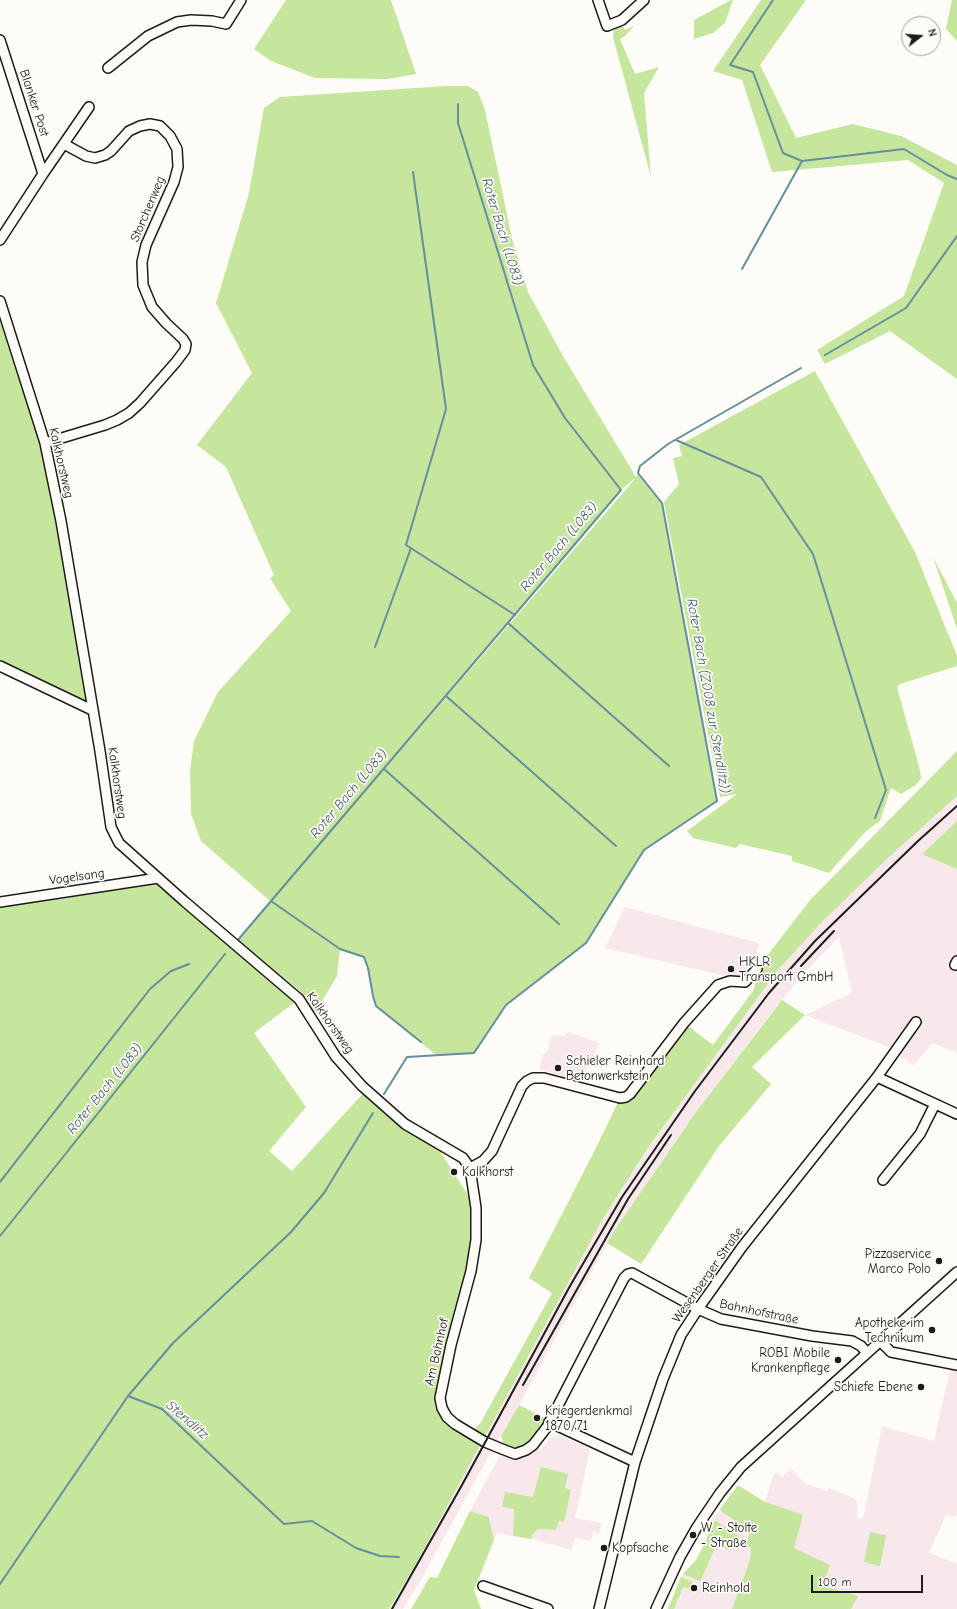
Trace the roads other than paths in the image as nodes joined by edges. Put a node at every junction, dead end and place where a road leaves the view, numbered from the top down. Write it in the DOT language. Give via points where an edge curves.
graph roads {
  1 [pos="241,0"];
  2 [pos="598,0"];
  3 [pos="644,0"];
  4 [pos="0,40"];
  5 [pos="108,68"];
  6 [pos="89,107"];
  7 [pos="64,144"];
  8 [pos="43,174"];
  9 [pos="0,240"];
  10 [pos="0,300"];
  11 [pos="45,443"];
  12 [pos="0,666"];
  13 [pos="92,710"];
  14 [pos="158,878"];
  15 [pos="0,902"];
  16 [pos="757,969"];
  17 [pos="916,1022"];
  18 [pos="877,1077"];
  19 [pos="935,1104"];
  20 [pos="957,1114"];
  21 [pos="470,1168"];
  22 [pos="883,1180"];
  23 [pos="957,1272"];
  24 [pos="698,1309"];
  25 [pos="880,1341"];
  26 [pos="867,1353"];
  27 [pos="957,1365"];
  28 [pos="549,1422"];
  29 [pos="635,1462"];
  30 [pos="483,1586"];
  31 [pos="548,1609"];
  32 [pos="599,1609"];
  33 [pos="656,1609"];
  1 -- 5 [label="street" via="226,24 192,20 176,22 148,36"];
  2 -- 3 [label="street" via="607,26 622,20"];
  4 -- 8 [label="street, Blanker Post"];
  6 -- 7 [label="street, Blanker Post"];
  7 -- 8 [label="street, Blanker Post"];
  7 -- 11 [label="street, Storchenweg" via="95,158 111,151 129,131 140,126 160,126 170,136 176,149 178,167 146,245 142,262 143,285 152,306 186,344 185,350 172,366 129,413 117,420"];
  8 -- 9 [label="street, Blanker Post"];
  10 -- 11 [label="street, Kalkhorstweg"];
  11 -- 13 [label="street, Kalkhorstweg" via="61,521"];
  12 -- 13 [label="street"];
  13 -- 14 [label="street, Kalkhorstweg" via="111,827 119,842"];
  14 -- 15 [label="street, Vogelsang"];
  14 -- 21 [label="street, Kalkhorstweg" via="299,999 336,1057 362,1086 405,1124 463,1158"];
  16 -- 21 [label="street" via="745,982 730,981 718,985 684,1023 626,1097 620,1098 544,1078 528,1081 522,1086 492,1151 483,1161"];
  17 -- 18 [label="street, Wesenberger Straße"];
  18 -- 19 [label="street"];
  18 -- 24 [label="street, Wesenberger Straße" via="742,1247"];
  19 -- 20 [label="street"];
  19 -- 22 [label="street" via="920,1134"];
  21 -- 28 [label="street, Am Bahnhof" via="476,1208 476,1240 471,1271 440,1398 442,1408 454,1424 486,1442 515,1454 533,1445"];
  23 -- 25 [label="street"];
  24 -- 26 [label="street, Bahnhofstraße" via="721,1319 852,1341"];
  24 -- 28 [label="street, Bahnhofstraße" via="632,1273 628,1274"];
  24 -- 29 [label="street, Wesenberger Straße" via="681,1335"];
  25 -- 26 [label="street"];
  25 -- 27 [label="street" via="891,1352"];
  26 -- 33 [label="street" via="741,1467 697,1527"];
  28 -- 29 [label="street"];
  29 -- 32 [label="street, Wesenberger Straße"];
  30 -- 31 [label="street"];
}
